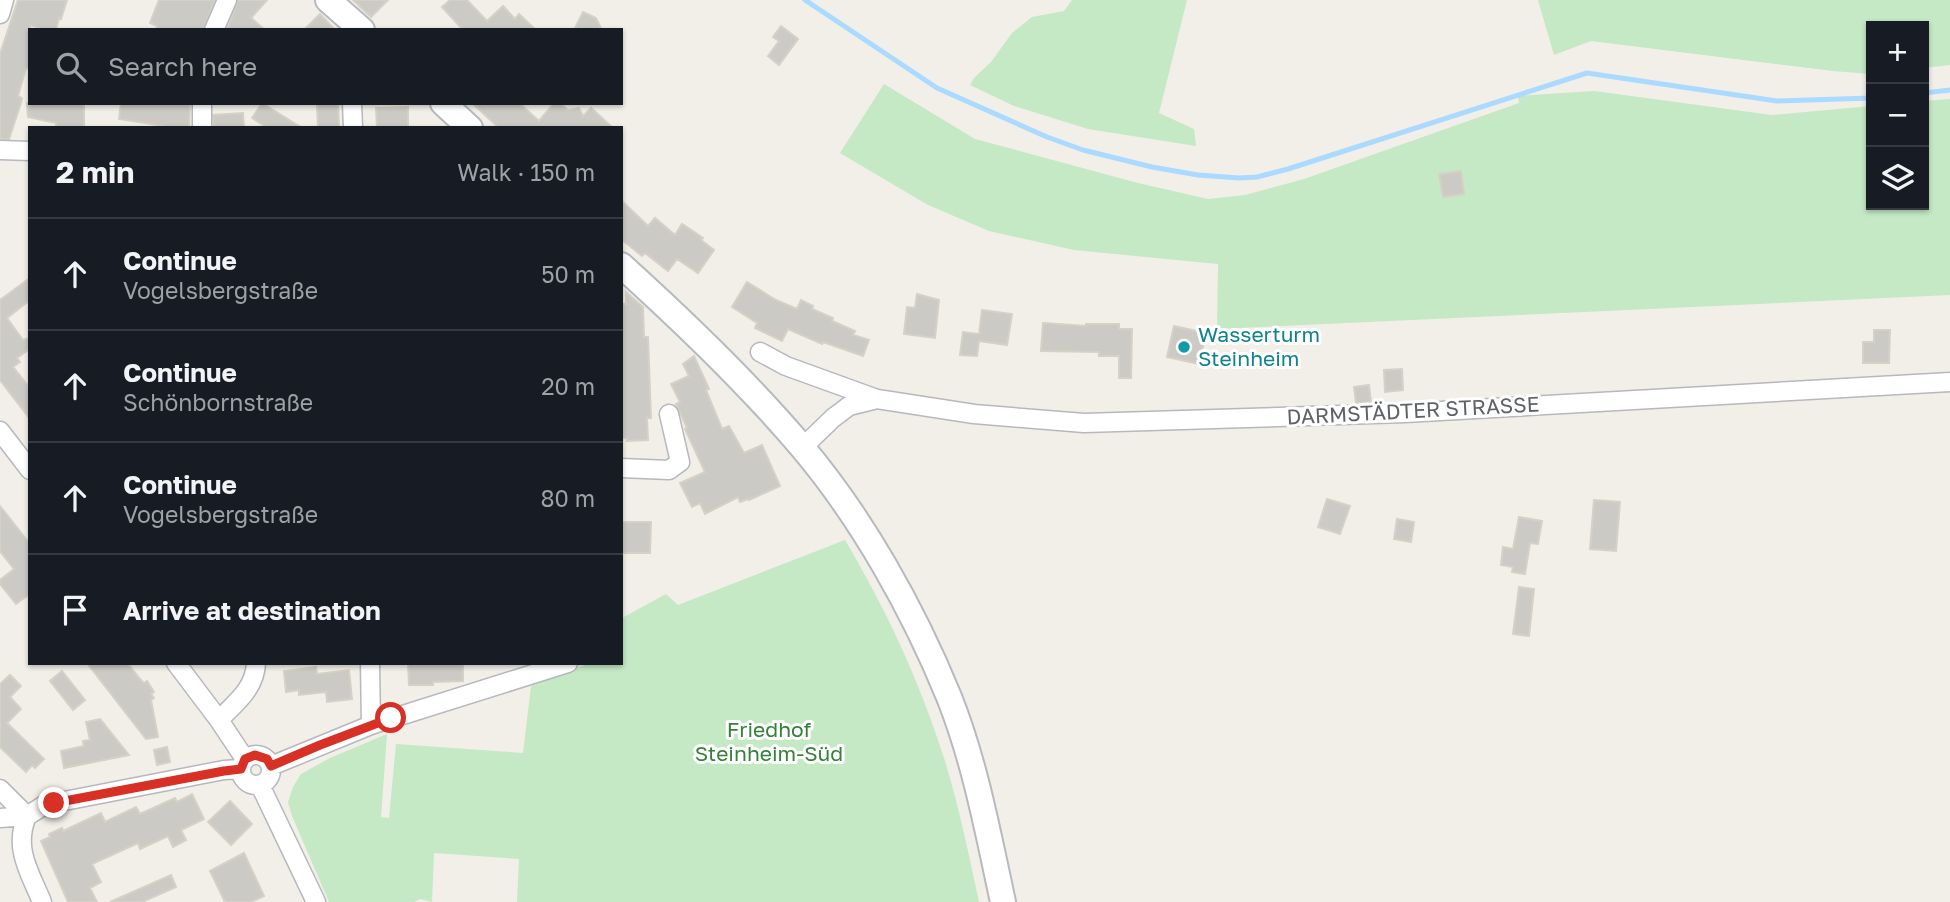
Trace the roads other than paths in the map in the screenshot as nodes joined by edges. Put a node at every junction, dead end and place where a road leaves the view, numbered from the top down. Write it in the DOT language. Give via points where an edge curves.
graph roads {
  1 [pos="4,0"];
  2 [pos="227,0"];
  3 [pos="328,0"];
  4 [pos="0,14"];
  5 [pos="215,28"];
  6 [pos="360,28"];
  7 [pos="202,105"];
  8 [pos="352,105"];
  9 [pos="445,105"];
  10 [pos="202,126"];
  11 [pos="353,126"];
  12 [pos="468,126"];
  13 [pos="0,150"];
  14 [pos="28,151"];
  15 [pos="623,267"];
  16 [pos="760,352"];
  17 [pos="1950,382"];
  18 [pos="877,399"];
  19 [pos="669,414"];
  20 [pos="0,431"];
  21 [pos="802,448"];
  22 [pos="28,467"];
  23 [pos="623,468"];
  24 [pos="178,665"];
  25 [pos="256,665"];
  26 [pos="370,665"];
  27 [pos="562,665"];
  28 [pos="219,720"];
  29 [pos="372,725"];
  30 [pos="243,764"];
  31 [pos="271,766"];
  32 [pos="260,785"];
  33 [pos="0,789"];
  34 [pos="27,816"];
  35 [pos="0,818"];
  36 [pos="42,902"];
  37 [pos="316,902"];
  38 [pos="1003,902"];
  1 -- 4 [label="street"];
  2 -- 5 [label="street"];
  3 -- 6 [label="street"];
  7 -- 10 [label="street"];
  8 -- 11 [label="street"];
  9 -- 12 [label="street"];
  13 -- 14 [label="street"];
  15 -- 21 [label="street" via="728,366"];
  16 -- 18 [label="street, DARMSTÄDTER STRASSE"];
  17 -- 18 [label="street, DARMSTÄDTER STRASSE" via="1405,413 1084,423 974,414"];
  18 -- 21 [label="street, DARMSTÄDTER STRASSE" via="849,406"];
  19 -- 23 [label="street" via="680,462 669,470"];
  20 -- 22 [label="street"];
  21 -- 38 [label="street" via="874,549 933,659 964,739"];
  24 -- 28 [label="street"];
  25 -- 28 [label="street" via="245,694"];
  26 -- 29 [label="street"];
  27 -- 29 [label="street"];
  28 -- 30 [label="street"];
  29 -- 31 [label="street"];
  30 -- 31 [label="street" via="258,755"];
  30 -- 32 [label="street" via="243,779"];
  30 -- 34 [label="street" via="54,803"];
  31 -- 32 [label="street" via="270,776"];
  32 -- 37 [label="street"];
  33 -- 34 [label="street"];
  34 -- 35 [label="street"];
  34 -- 36 [label="street" via="20,842"];
}
